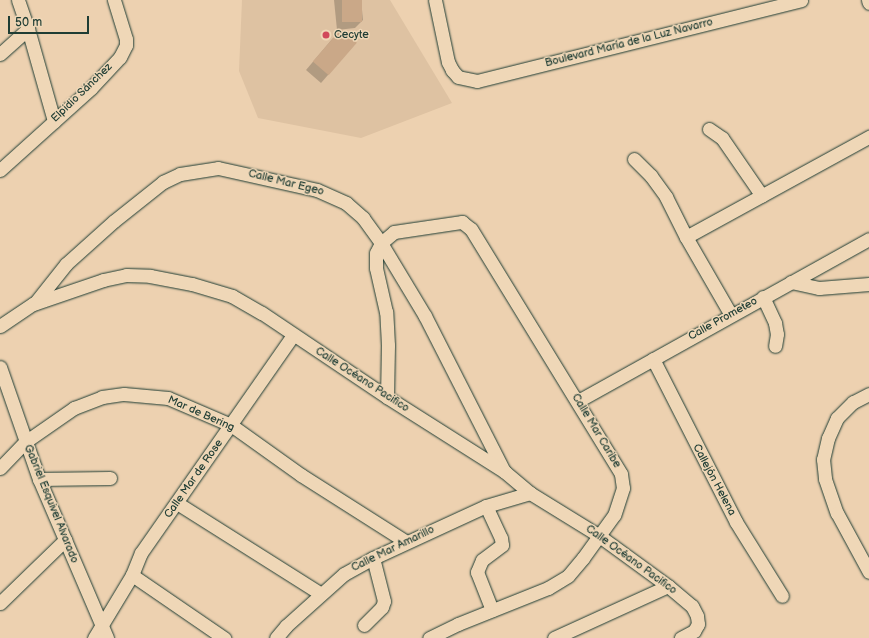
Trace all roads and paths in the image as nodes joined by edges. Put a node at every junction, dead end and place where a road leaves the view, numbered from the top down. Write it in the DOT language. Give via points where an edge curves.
graph roads {
  1 [pos="18,0"];
  2 [pos="114,0"];
  3 [pos="436,0"];
  4 [pos="801,0"];
  5 [pos="868,0"];
  6 [pos="869,3"];
  7 [pos="28,29"];
  8 [pos="0,54"];
  9 [pos="54,121"];
  10 [pos="709,130"];
  11 [pos="869,137"];
  12 [pos="634,159"];
  13 [pos="0,170"];
  14 [pos="762,196"];
  15 [pos="686,237"];
  16 [pos="869,239"];
  17 [pos="381,243"];
  18 [pos="791,282"];
  19 [pos="869,284"];
  20 [pos="763,297"];
  21 [pos="34,304"];
  22 [pos="731,315"];
  23 [pos="0,326"];
  24 [pos="293,335"];
  25 [pos="775,346"];
  26 [pos="653,359"];
  27 [pos="0,367"];
  28 [pos="869,394"];
  29 [pos="387,397"];
  30 [pos="578,401"];
  31 [pos="231,425"];
  32 [pos="25,442"];
  33 [pos="0,468"];
  34 [pos="505,472"];
  35 [pos="110,478"];
  36 [pos="39,479"];
  37 [pos="530,493"];
  38 [pos="177,503"];
  39 [pos="486,506"];
  40 [pos="598,535"];
  41 [pos="65,540"];
  42 [pos="405,542"];
  43 [pos="373,558"];
  44 [pos="869,572"];
  45 [pos="132,575"];
  46 [pos="668,586"];
  47 [pos="321,594"];
  48 [pos="782,596"];
  49 [pos="0,603"];
  50 [pos="492,610"];
  51 [pos="364,625"];
  52 [pos="105,633"];
  53 [pos="94,638"];
  54 [pos="224,638"];
  55 [pos="276,638"];
  56 [pos="429,638"];
  57 [pos="554,638"];
  58 [pos="681,638"];
  1 -- 7 [label="street"];
  2 -- 9 [label="street, Elpidio Sánchez" via="126,39 124,51 91,88"];
  3 -- 4 [label="street, Boulevard María de la Luz Navarro" via="448,62 452,70 458,76 477,81"];
  5 -- 6 [label="street"];
  7 -- 8 [label="street"];
  7 -- 9 [label="street"];
  9 -- 13 [label="street, Elpidio Sánchez"];
  10 -- 14 [label="street" via="722,138"];
  11 -- 14 [label="street"];
  12 -- 15 [label="street" via="659,186"];
  14 -- 15 [label="street"];
  15 -- 22 [label="street"];
  16 -- 18 [label="street, Calle Prometeo"];
  17 -- 21 [label="street, Calle Mar Egeo" via="363,218 346,203 333,196 230,170 200,170 180,174 145,195 66,264"];
  17 -- 29 [label="street" via="376,253 376,268 386,312"];
  17 -- 30 [label="street, Calle Mar Caribe" via="394,232 462,222 471,229"];
  17 -- 34 [label="street, Calle Mar Egeo" via="425,316"];
  18 -- 19 [label="street" via="819,288"];
  18 -- 20 [label="street, Calle Prometeo"];
  20 -- 22 [label="street, Calle Prometeo"];
  20 -- 25 [label="street" via="775,323"];
  21 -- 23 [label="street, Calle Océano Pacifico"];
  21 -- 24 [label="street, Calle Océano Pacifico" via="103,280 126,275 150,276 192,284 232,296"];
  22 -- 26 [label="street, Calle Prometeo"];
  24 -- 29 [label="street, Calle Océano Pacifico"];
  24 -- 31 [label="street, Calle Mar de Rose"];
  26 -- 30 [label="street, Calle Prometeo"];
  26 -- 48 [label="street, Callejón Helena" via="736,522"];
  27 -- 32 [label="street, Gabriel Esquivel Alvarado"];
  28 -- 44 [label="street" via="853,402 837,418 828,438 823,459 825,479 837,513"];
  29 -- 34 [label="street, Calle Océano Pacifico"];
  30 -- 40 [label="street, Calle Mar Caribe" via="621,474 623,488 620,501 614,515"];
  31 -- 32 [label="street, Mar de Bering" via="168,398 124,394 102,397 74,408"];
  31 -- 38 [label="street, Calle Mar de Rose"];
  31 -- 42 [label="street, Mar de Bering" via="301,475"];
  32 -- 33 [label="street, Mar de Bering"];
  32 -- 36 [label="street, Gabriel Esquivel Alvarado"];
  34 -- 37 [label="street, Calle Océano Pacifico"];
  35 -- 36 [label="street"];
  36 -- 41 [label="street, Gabriel Esquivel Alvarado"];
  37 -- 39 [label="street, Calle Mar Amarillo"];
  37 -- 40 [label="street, Calle Océano Pacifico"];
  38 -- 45 [label="street, Calle Mar de Rose" via="142,553"];
  38 -- 47 [label="street"];
  39 -- 42 [label="street, Calle Mar Amarillo"];
  39 -- 50 [label="street" via="502,545 482,560 477,572"];
  40 -- 46 [label="street, Calle Océano Pacifico"];
  40 -- 50 [label="street, Calle Mar Caribe" via="583,558 559,583"];
  41 -- 49 [label="street"];
  41 -- 52 [label="street, Gabriel Esquivel Alvarado"];
  42 -- 43 [label="street, Calle Mar Amarillo"];
  43 -- 47 [label="street, Calle Mar Amarillo" via="344,574"];
  43 -- 51 [label="street" via="384,601 382,608"];
  45 -- 52 [label="street, Calle Mar de Rose"];
  45 -- 54 [label="street"];
  46 -- 57 [label="street"];
  46 -- 58 [label="street, Calle Océano Pacifico" via="692,606 697,616 698,624 694,630"];
  47 -- 55 [label="street, Calle Mar Amarillo"];
  50 -- 56 [label="street, Calle Mar Caribe"];
  52 -- 53 [label="street, Calle Mar de Rose"];
}
